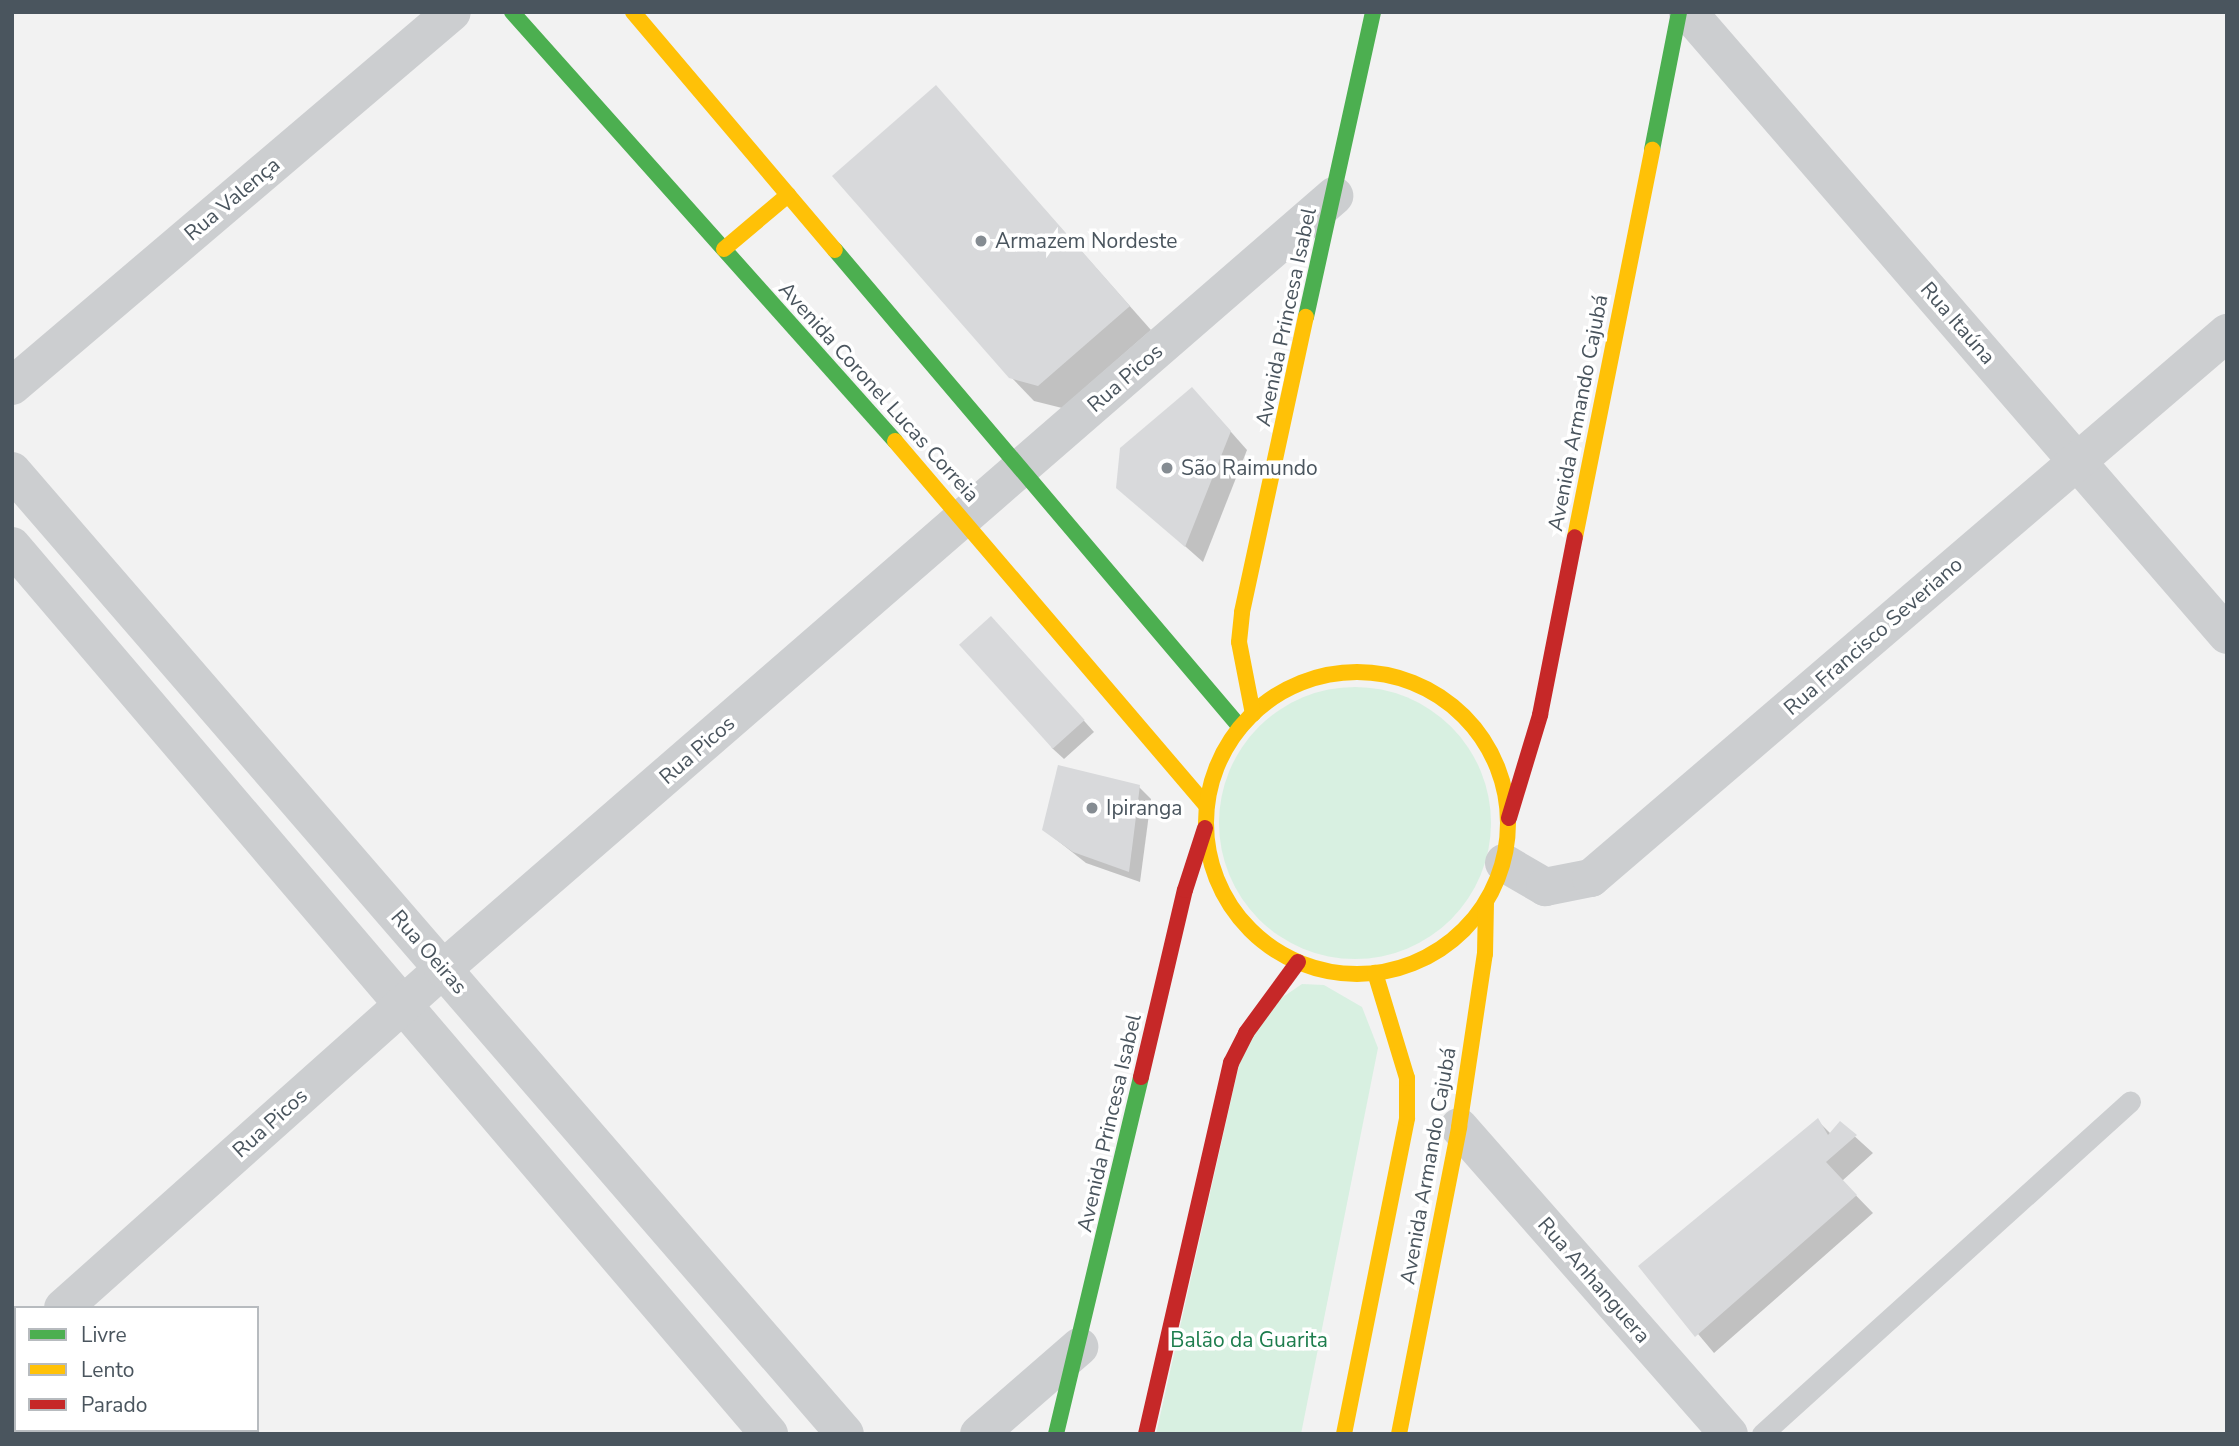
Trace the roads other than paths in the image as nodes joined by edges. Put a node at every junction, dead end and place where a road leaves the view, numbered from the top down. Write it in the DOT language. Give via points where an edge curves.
graph roads {
  1 [pos="452,12"];
  2 [pos="512,12"];
  3 [pos="633,12"];
  4 [pos="1373,12"];
  5 [pos="1679,12"];
  6 [pos="1688,12"];
  7 [pos="788,195"];
  8 [pos="1334,196"];
  9 [pos="724,249"];
  10 [pos="2227,333"];
  11 [pos="12,386"];
  12 [pos="2077,461"];
  13 [pos="1021,469"];
  14 [pos="12,471"];
  15 [pos="964,518"];
  16 [pos="12,546"];
  17 [pos="2227,635"];
  18 [pos="1253,714"];
  19 [pos="1240,727"];
  20 [pos="1207,806"];
  21 [pos="1508,820"];
  22 [pos="1207,823"];
  23 [pos="1504,863"];
  24 [pos="1486,903"];
  25 [pos="1298,962"];
  26 [pos="443,969"];
  27 [pos="1375,973"];
  28 [pos="401,1006"];
  29 [pos="2130,1102"];
  30 [pos="1459,1127"];
  31 [pos="714,1282"];
  32 [pos="65,1306"];
  33 [pos="672,1321"];
  34 [pos="1079,1347"];
  35 [pos="769,1434"];
  36 [pos="845,1434"];
  37 [pos="979,1434"];
  38 [pos="1056,1434"];
  39 [pos="1146,1434"];
  40 [pos="1344,1434"];
  41 [pos="1399,1434"];
  42 [pos="1730,1434"];
  43 [pos="1762,1434"];
  1 -- 11 [label="street, Rua Valença"];
  2 -- 9 [label="main road, Avenida Coronel Lucas Correia"];
  3 -- 7 [label="main road"];
  4 -- 8 [label="main road, Avenida Princesa Isabel"];
  5 -- 21 [label="main road, Avenida Armando Cajubá" via="1540,715"];
  6 -- 12 [label="street, Rua Itaúna"];
  7 -- 9 [label="main road"];
  7 -- 13 [label="main road"];
  8 -- 13 [label="street, Rua Picos"];
  8 -- 18 [label="main road, Avenida Princesa Isabel" via="1242,612 1240,642"];
  9 -- 15 [label="main road, Avenida Coronel Lucas Correia"];
  10 -- 12 [label="street, Rua Francisco Severiano"];
  12 -- 17 [label="street, Rua Itaúna"];
  12 -- 23 [label="street, Rua Francisco Severiano" via="1591,878 1545,887"];
  13 -- 15 [label="street, Rua Picos"];
  13 -- 19 [label="main road"];
  14 -- 26 [label="street, Rua Oeiras"];
  15 -- 20 [label="main road, Avenida Coronel Lucas Correia"];
  15 -- 26 [label="street, Rua Picos"];
  16 -- 28 [label="street"];
  18 -- 19 [label="main road, Avenida Princesa Isabel"];
  18 -- 21 [label="main road, Avenida Armando Cajubá" via="1301,681 1339,672 1377,672 1405,679 1431,691 1474,727 1501,776"];
  19 -- 20 [label="main road, Avenida Princesa Isabel" via="1218,764"];
  20 -- 22 [label="main road, Avenida Princesa Isabel"];
  21 -- 23 [label="main road, Avenida Armando Cajubá"];
  22 -- 25 [label="main road, Avenida Princesa Isabel" via="1208,848 1231,904 1250,928"];
  22 -- 34 [label="main road, Avenida Princesa Isabel" via="1185,890"];
  23 -- 24 [label="main road, Avenida Armando Cajubá"];
  24 -- 27 [label="main road, Avenida Armando Cajubá" via="1457,936 1433,954"];
  24 -- 30 [label="main road, Avenida Armando Cajubá" via="1485,954"];
  25 -- 27 [label="main road, Avenida Armando Cajubá" via="1342,973"];
  25 -- 39 [label="main road" via="1246,1033 1231,1063"];
  26 -- 28 [label="street, Rua Picos"];
  26 -- 31 [label="street, Rua Oeiras"];
  27 -- 40 [label="main road, Avenida Armando Cajubá" via="1407,1078 1407,1118"];
  28 -- 32 [label="street, Rua Picos"];
  28 -- 33 [label="street"];
  29 -- 43 [label="lane"];
  30 -- 41 [label="main road, Avenida Armando Cajubá"];
  30 -- 42 [label="street, Rua Anhanguera"];
  31 -- 33 [label="street"];
  31 -- 36 [label="street, Rua Oeiras"];
  33 -- 35 [label="street"];
  34 -- 37 [label="street"];
  34 -- 38 [label="main road, Avenida Princesa Isabel"];
}
